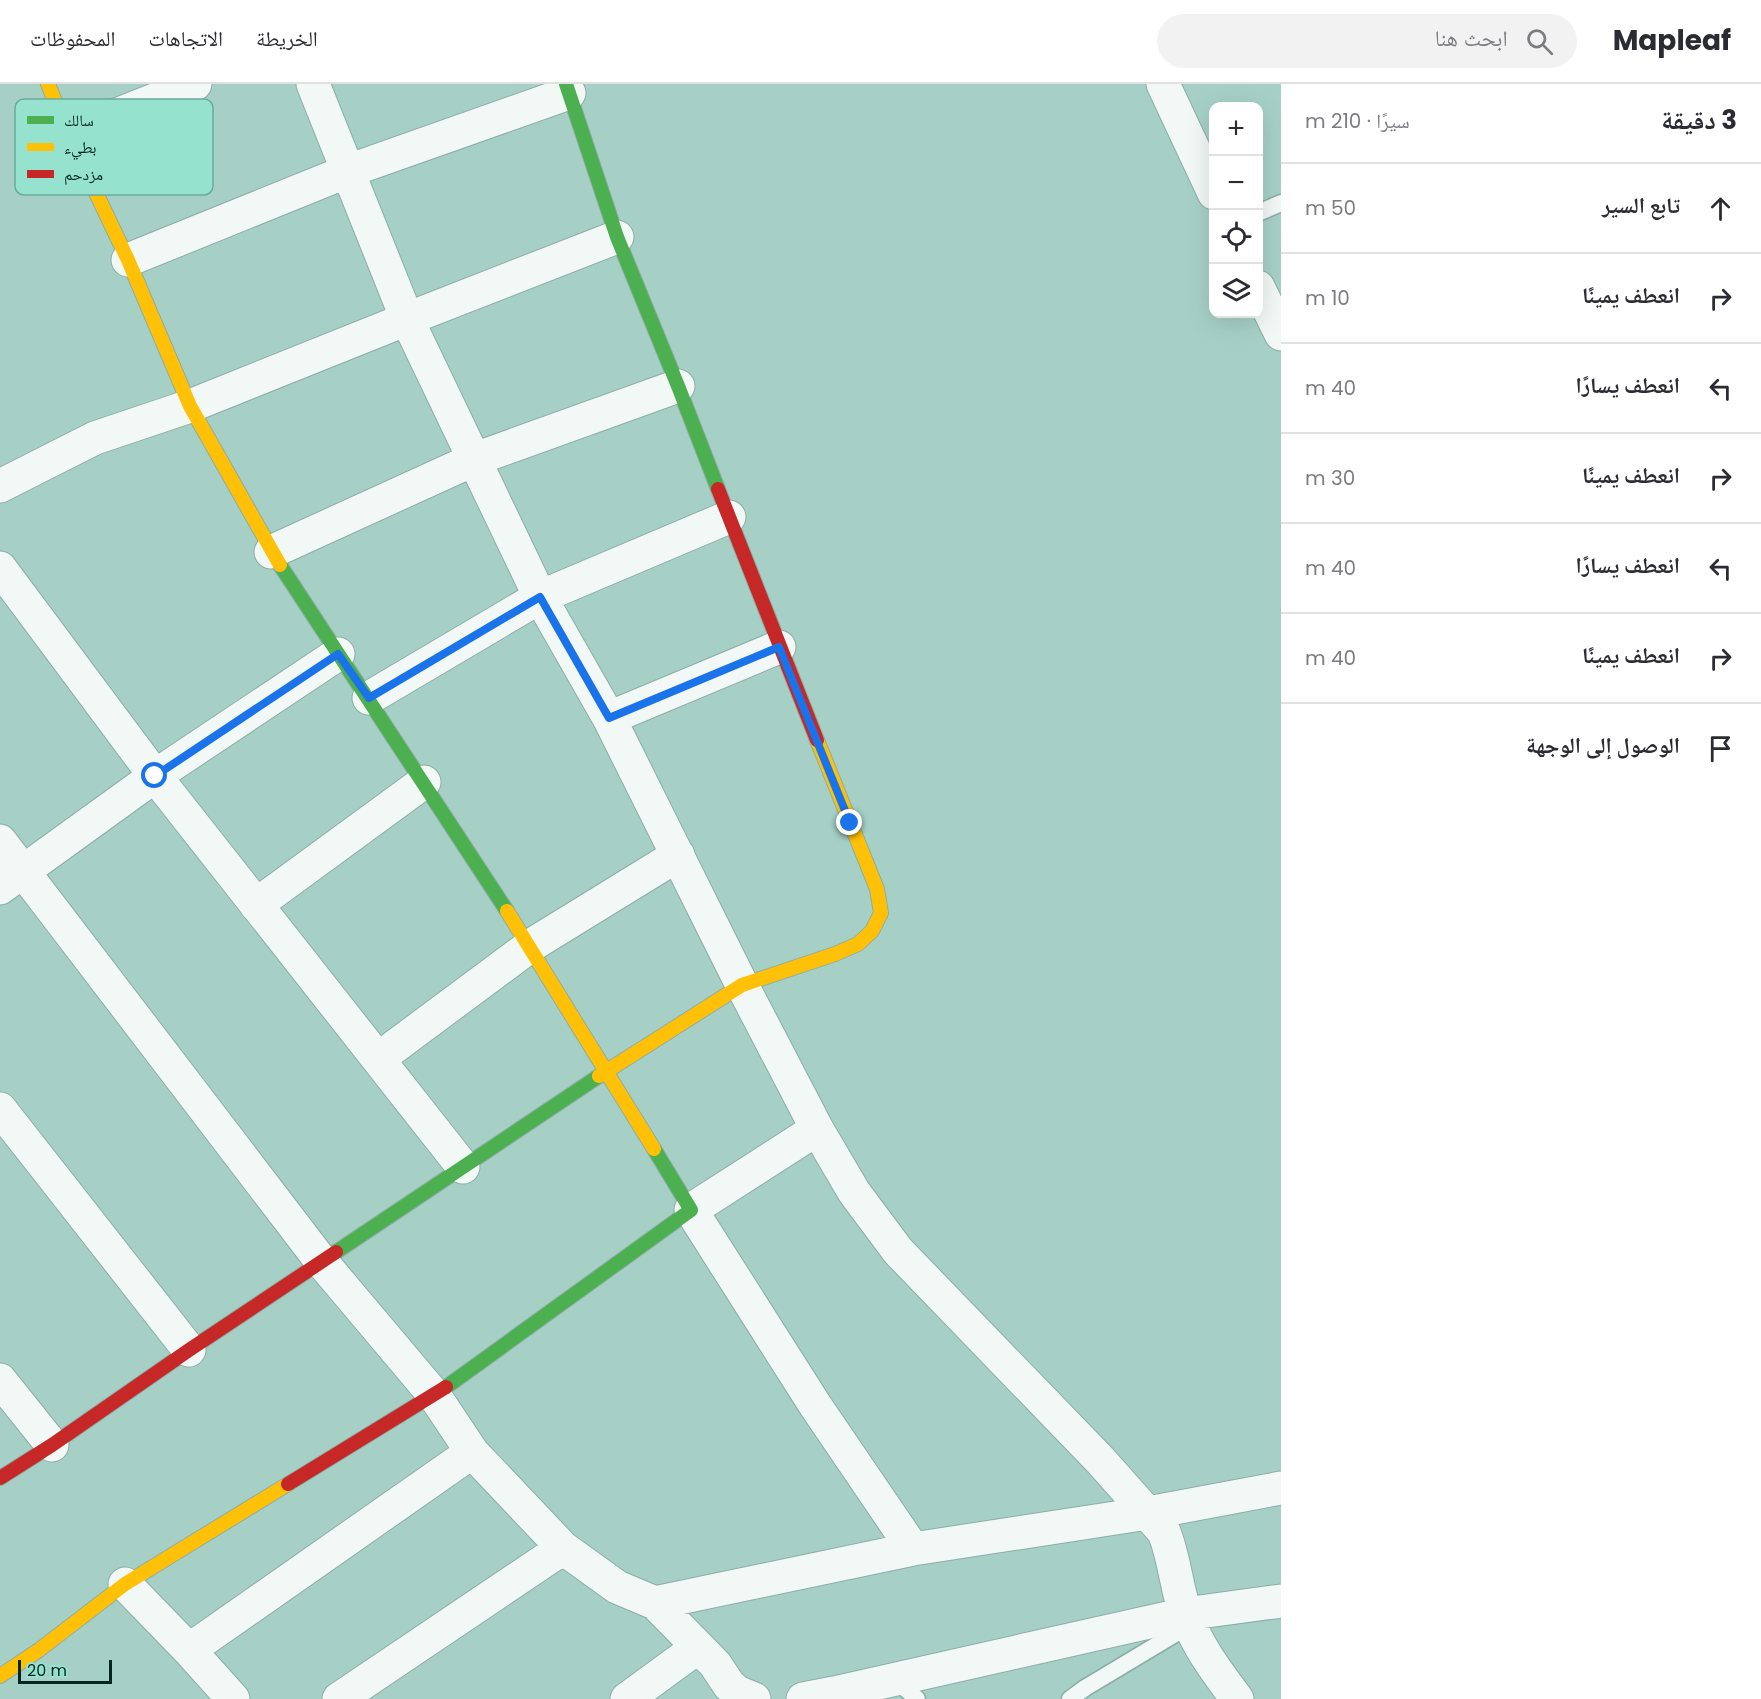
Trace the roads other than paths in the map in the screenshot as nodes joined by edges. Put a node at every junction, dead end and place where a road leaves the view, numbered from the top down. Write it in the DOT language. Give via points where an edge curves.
graph roads {
  1 [pos="48,84"];
  2 [pos="195,84"];
  3 [pos="313,84"];
  4 [pos="1163,84"];
  5 [pos="568,88"];
  6 [pos="54,99"];
  7 [pos="157,99"];
  8 [pos="348,171"];
  9 [pos="1209,182"];
  10 [pos="97,195"];
  11 [pos="1281,203"];
  12 [pos="1263,211"];
  13 [pos="616,237"];
  14 [pos="128,260"];
  15 [pos="1263,297"];
  16 [pos="407,319"];
  17 [pos="1281,334"];
  18 [pos="678,386"];
  19 [pos="190,406"];
  20 [pos="475,459"];
  21 [pos="0,486"];
  22 [pos="729,517"];
  23 [pos="271,552"];
  24 [pos="0,568"];
  25 [pos="540,597"];
  26 [pos="779,647"];
  27 [pos="338,654"];
  28 [pos="369,698"];
  29 [pos="609,718"];
  30 [pos="155,776"];
  31 [pos="424,782"];
  32 [pos="0,840"];
  33 [pos="678,855"];
  34 [pos="12,880"];
  35 [pos="256,905"];
  36 [pos="530,946"];
  37 [pos="742,985"];
  38 [pos="378,1059"];
  39 [pos="606,1071"];
  40 [pos="0,1109"];
  41 [pos="817,1129"];
  42 [pos="463,1167"];
  43 [pos="691,1210"];
  44 [pos="321,1261"];
  45 [pos="189,1350"];
  46 [pos="0,1380"];
  47 [pos="434,1395"];
  48 [pos="52,1445"];
  49 [pos="472,1452"];
  50 [pos="0,1478"];
  51 [pos="1281,1488"];
  52 [pos="1148,1513"];
  53 [pos="563,1548"];
  54 [pos="913,1549"];
  55 [pos="125,1584"];
  56 [pos="1281,1601"];
  57 [pos="655,1603"];
  58 [pos="1188,1619"];
  59 [pos="698,1647"];
  60 [pos="189,1650"];
  61 [pos="0,1676"];
  62 [pos="907,1689"];
  63 [pos="830,1696"];
  64 [pos="233,1699"];
  65 [pos="339,1699"];
  66 [pos="627,1699"];
  67 [pos="754,1699"];
  68 [pos="802,1699"];
  69 [pos="1070,1699"];
  70 [pos="1237,1699"];
  1 -- 6 [label="street"];
  2 -- 7 [label="street"];
  3 -- 8 [label="street"];
  4 -- 9 [label="street"];
  5 -- 8 [label="street"];
  5 -- 13 [label="street"];
  8 -- 14 [label="street"];
  8 -- 16 [label="street"];
  10 -- 14 [label="street"];
  11 -- 12 [label="lane"];
  13 -- 16 [label="street"];
  13 -- 18 [label="street"];
  14 -- 19 [label="street"];
  15 -- 17 [label="street"];
  16 -- 19 [label="street"];
  16 -- 20 [label="street"];
  18 -- 20 [label="street"];
  18 -- 22 [label="street"];
  19 -- 21 [label="street" via="95,438"];
  19 -- 23 [label="street"];
  20 -- 23 [label="street"];
  20 -- 25 [label="street"];
  22 -- 25 [label="street"];
  22 -- 26 [label="street"];
  23 -- 27 [label="street"];
  24 -- 30 [label="street"];
  25 -- 28 [label="street"];
  25 -- 29 [label="street"];
  26 -- 29 [label="street"];
  26 -- 37 [label="street" via="876,889 881,913 872,931 858,944"];
  27 -- 28 [label="street"];
  27 -- 30 [label="street"];
  28 -- 31 [label="street"];
  29 -- 33 [label="street"];
  30 -- 34 [label="street"];
  30 -- 35 [label="street"];
  31 -- 35 [label="street"];
  31 -- 36 [label="street"];
  32 -- 34 [label="street"];
  33 -- 36 [label="street"];
  33 -- 37 [label="street"];
  34 -- 44 [label="street"];
  35 -- 38 [label="street"];
  36 -- 38 [label="street"];
  36 -- 39 [label="street"];
  37 -- 39 [label="street"];
  37 -- 41 [label="street"];
  38 -- 42 [label="street"];
  39 -- 42 [label="street"];
  39 -- 43 [label="street"];
  40 -- 45 [label="street"];
  41 -- 43 [label="street"];
  41 -- 52 [label="street" via="854,1192 898,1251"];
  42 -- 44 [label="street"];
  43 -- 47 [label="street"];
  43 -- 54 [label="street" via="815,1405"];
  44 -- 45 [label="street"];
  44 -- 47 [label="street"];
  45 -- 48 [label="street"];
  46 -- 48 [label="street"];
  47 -- 49 [label="street"];
  47 -- 55 [label="street"];
  48 -- 50 [label="street"];
  49 -- 53 [label="street"];
  49 -- 60 [label="street"];
  51 -- 52 [label="street"];
  52 -- 54 [label="street"];
  52 -- 58 [label="street" via="1170,1547"];
  53 -- 57 [label="street" via="617,1587"];
  53 -- 65 [label="street"];
  54 -- 57 [label="street"];
  55 -- 60 [label="street"];
  55 -- 61 [label="street"];
  56 -- 58 [label="street"];
  57 -- 59 [label="street"];
  58 -- 62 [label="street"];
  58 -- 69 [label="lane"];
  58 -- 70 [label="street" via="1207,1659"];
  59 -- 66 [label="street"];
  59 -- 67 [label="street" via="729,1685"];
  60 -- 64 [label="street"];
  62 -- 63 [label="street"];
  63 -- 68 [label="street"];
}
